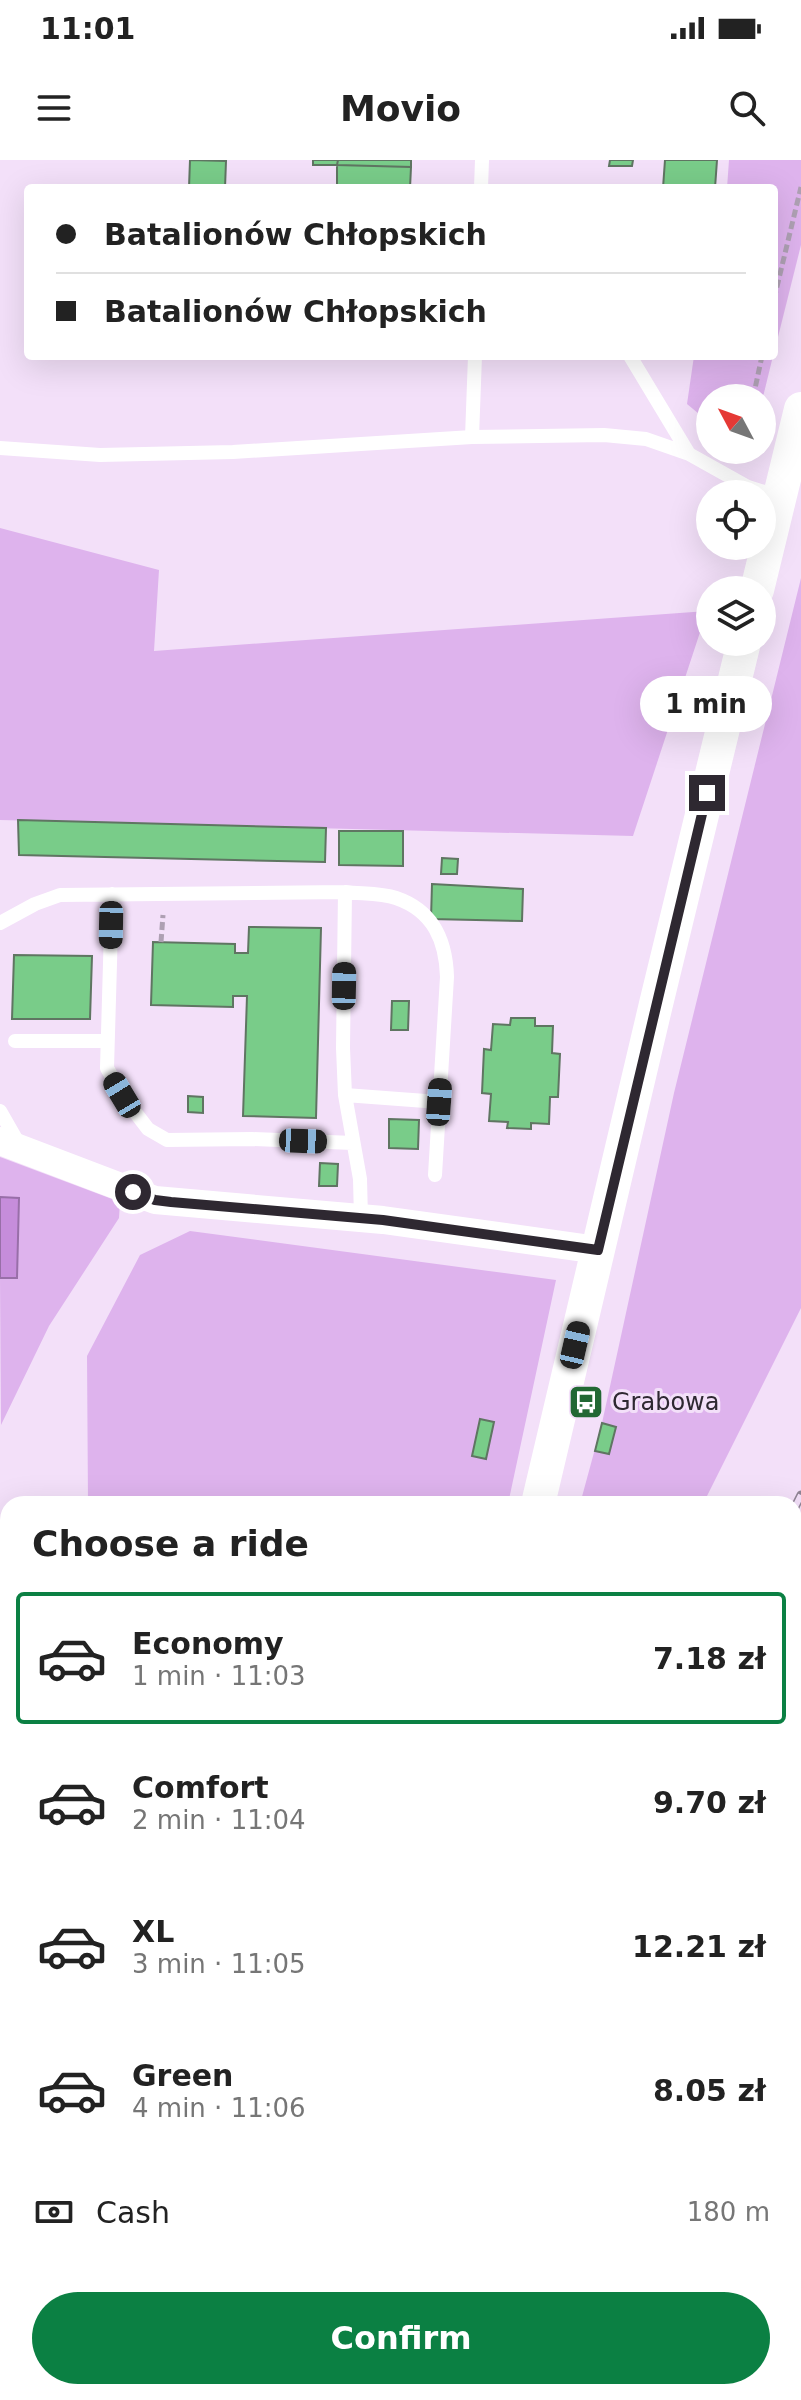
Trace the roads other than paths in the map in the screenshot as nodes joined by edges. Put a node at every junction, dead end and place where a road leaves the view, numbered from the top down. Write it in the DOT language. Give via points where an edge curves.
graph roads {
  1 [pos="482,160"];
  2 [pos="481,184"];
  3 [pos="475,360"];
  4 [pos="632,360"];
  5 [pos="801,409"];
  6 [pos="472,437"];
  7 [pos="0,448"];
  8 [pos="689,454"];
  9 [pos="780,497"];
  10 [pos="760,576"];
  11 [pos="741,656"];
  12 [pos="345,892"];
  13 [pos="112,894"];
  14 [pos="0,923"];
  15 [pos="15,1041"];
  16 [pos="107,1041"];
  17 [pos="345,1095"];
  18 [pos="439,1102"];
  19 [pos="0,1111"];
  20 [pos="353,1143"];
  21 [pos="11,1145"];
  22 [pos="435,1175"];
  23 [pos="361,1218"];
  24 [pos="598,1250"];
  25 [pos="540,1496"];
  1 -- 2 [label="lane"];
  3 -- 6 [label="lane"];
  4 -- 8 [label="lane"];
  5 -- 9 [label="street"];
  6 -- 7 [label="lane" via="100,455"];
  6 -- 8 [label="lane" via="604,435 646,439"];
  8 -- 9 [label="lane" via="748,487"];
  9 -- 10 [label="street"];
  11 -- 24 [label="street"];
  12 -- 13 [label="lane"];
  12 -- 17 [label="lane"];
  12 -- 18 [label="lane" via="394,897 438,930 447,957"];
  13 -- 14 [label="lane" via="60,895"];
  13 -- 16 [label="lane"];
  15 -- 16 [label="lane"];
  16 -- 20 [label="lane" via="111,1075 157,1136"];
  17 -- 18 [label="lane"];
  17 -- 20 [label="lane"];
  18 -- 22 [label="lane"];
  19 -- 21 [label="lane"];
  20 -- 23 [label="lane"];
  21 -- 23 [label="street" via="155,1200"];
  23 -- 24 [label="street"];
  24 -- 25 [label="street"];
}
